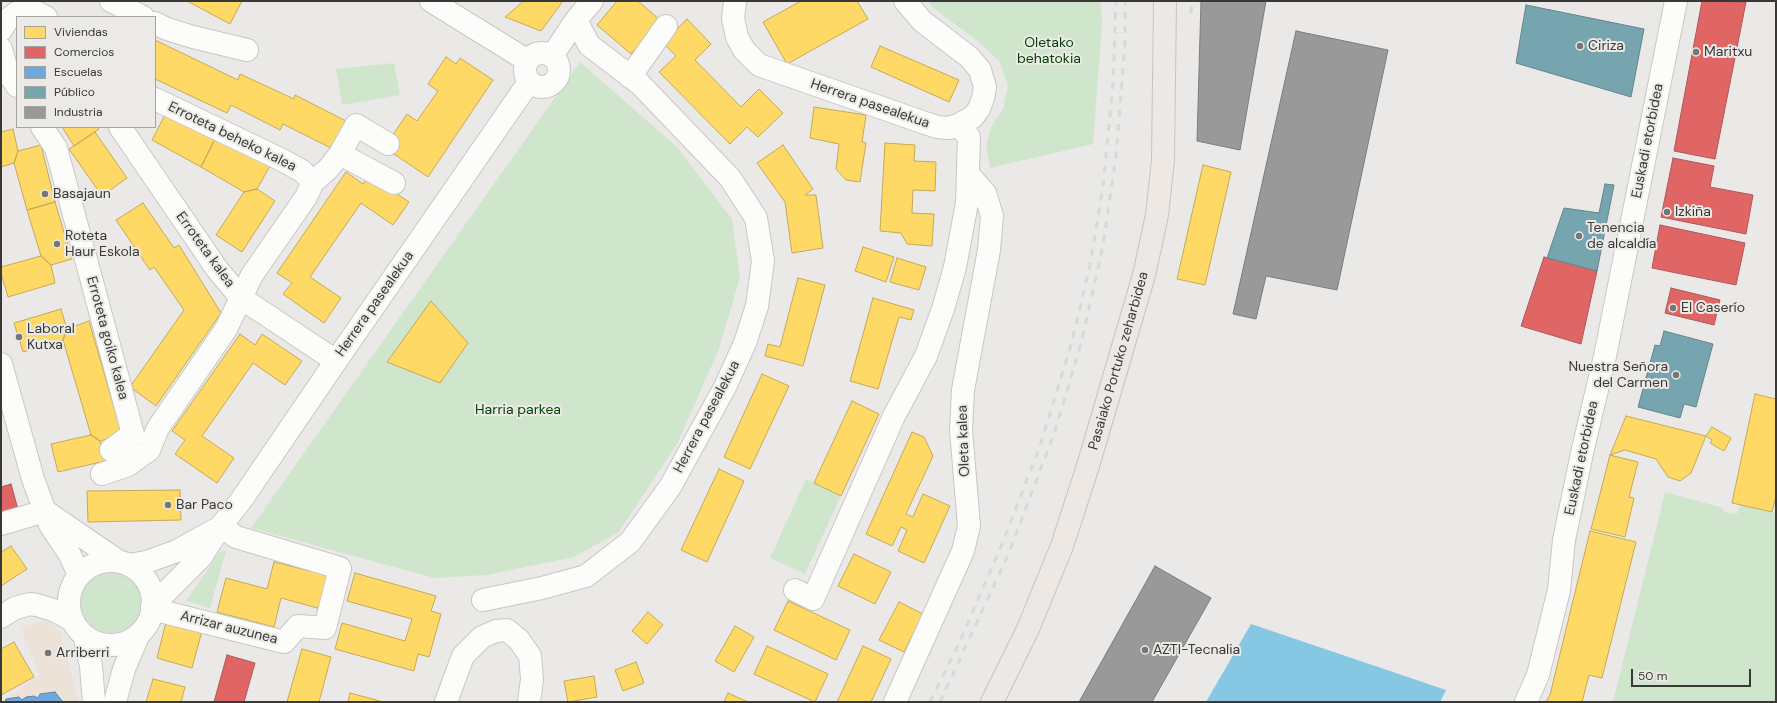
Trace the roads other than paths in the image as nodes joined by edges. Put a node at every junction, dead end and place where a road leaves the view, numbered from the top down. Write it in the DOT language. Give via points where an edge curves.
graph roads {
  1 [pos="111,1"];
  2 [pos="431,1"];
  3 [pos="592,1"];
  4 [pos="735,1"];
  5 [pos="905,1"];
  6 [pos="1165,1"];
  7 [pos="1676,1"];
  8 [pos="44,16"];
  9 [pos="141,16"];
  10 [pos="7,17"];
  11 [pos="576,20"];
  12 [pos="156,24"];
  13 [pos="666,26"];
  14 [pos="589,45"];
  15 [pos="1,49"];
  16 [pos="247,50"];
  17 [pos="555,60"];
  18 [pos="528,71"];
  19 [pos="630,77"];
  20 [pos="16,85"];
  21 [pos="156,100"];
  22 [pos="958,125"];
  23 [pos="43,128"];
  24 [pos="121,128"];
  25 [pos="388,144"];
  26 [pos="340,154"];
  27 [pos="968,174"];
  28 [pos="312,182"];
  29 [pos="394,183"];
  30 [pos="241,298"];
  31 [pos="336,361"];
  32 [pos="1,364"];
  33 [pos="111,450"];
  34 [pos="102,474"];
  35 [pos="45,511"];
  36 [pos="1,524"];
  37 [pos="221,526"];
  38 [pos="124,563"];
  39 [pos="75,582"];
  40 [pos="795,590"];
  41 [pos="483,600"];
  42 [pos="37,605"];
  43 [pos="152,607"];
  44 [pos="1,617"];
  45 [pos="79,628"];
  46 [pos="138,634"];
  47 [pos="94,702"];
  48 [pos="115,702"];
  49 [pos="446,702"];
  50 [pos="529,702"];
  51 [pos="895,702"];
  52 [pos="992,702"];
  53 [pos="1526,702"];
  1 -- 9 [label="street"];
  2 -- 18 [label="street"];
  3 -- 11 [label="street"];
  4 -- 22 [label="street, Herrera pasealekua" via="733,19 737,37 744,50 759,65 937,127 949,128"];
  5 -- 22 [label="street, Herrera pasealekua" via="922,21 967,55 980,70 985,87 979,109 972,117"];
  6 -- 52 [label="main road, Pasaiako Portuko zeharbidea" via="1163,160 1157,215 1144,275 1093,451 1062,546 1028,629"];
  7 -- 53 [label="street, Euskadi etorbidea" via="1605,356 1564,540 1559,590 1538,675"];
  8 -- 10 [label="street" via="32,10"];
  11 -- 14 [label="street"];
  11 -- 17 [label="street"];
  12 -- 16 [label="street" via="193,37"];
  13 -- 19 [label="street"];
  14 -- 17 [label="street" via="577,48"];
  14 -- 19 [label="street, Herrera pasealekua"];
  15 -- 20 [label="street" via="8,73"];
  17 -- 18 [label="street" via="542,53 536,54"];
  17 -- 18 [label="street" via="558,77 551,85 539,87"];
  18 -- 31 [label="street, Herrera pasealekua"];
  19 -- 41 [label="street, Herrera pasealekua" via="640,84 730,178 756,218 763,262 757,306 745,343 725,387 670,487 630,542 586,576"];
  21 -- 28 [label="street, Erroteta beheko kalea" via="282,160 302,171"];
  22 -- 27 [label="street" via="969,137"];
  23 -- 33 [label="street, Erroteta goiko kalea" via="56,148 133,434"];
  24 -- 30 [label="street, Erroteta kalea" via="217,269"];
  25 -- 26 [label="street" via="356,125"];
  26 -- 28 [label="street"];
  26 -- 29 [label="street"];
  27 -- 40 [label="street" via="967,203 955,267 926,356 894,416 813,599"];
  27 -- 51 [label="street, Oleta kalea" via="985,193 992,216 989,250 963,390 961,430 969,526 963,551"];
  28 -- 30 [label="street" via="306,197 252,275"];
  30 -- 31 [label="street, Erroteta kalea"];
  30 -- 34 [label="street" via="226,329 158,428 149,450 128,465"];
  31 -- 37 [label="street, Herrera pasealekua"];
  32 -- 35 [label="street" via="33,479"];
  35 -- 36 [label="street"];
  35 -- 38 [label="street"];
  35 -- 39 [label="street" via="53,532 70,555"];
  37 -- 38 [label="street, Herrera pasealekua" via="177,551 151,560"];
  37 -- 43 [label="street, Herrera pasealekua" via="200,557"];
  37 -- 43 [label="street, Arrizar auzunea" via="236,537 340,568 325,628 298,626 284,642"];
  38 -- 39 [label="street" via="97,563 87,568"];
  38 -- 43 [label="street" via="141,573 149,585"];
  39 -- 42 [label="street" via="54,600"];
  39 -- 45 [label="street" via="69,602 70,613"];
  42 -- 44 [label="street" via="15,608"];
  42 -- 45 [label="street" via="56,611"];
  43 -- 46 [label="street" via="145,627"];
  45 -- 46 [label="street" via="99,643 115,644 130,640"];
  45 -- 47 [label="street" via="90,655"];
  46 -- 48 [label="street" via="124,669"];
  49 -- 50 [label="street" via="463,656 482,637 496,631 507,630 519,640 530,656 532,679"];
}
